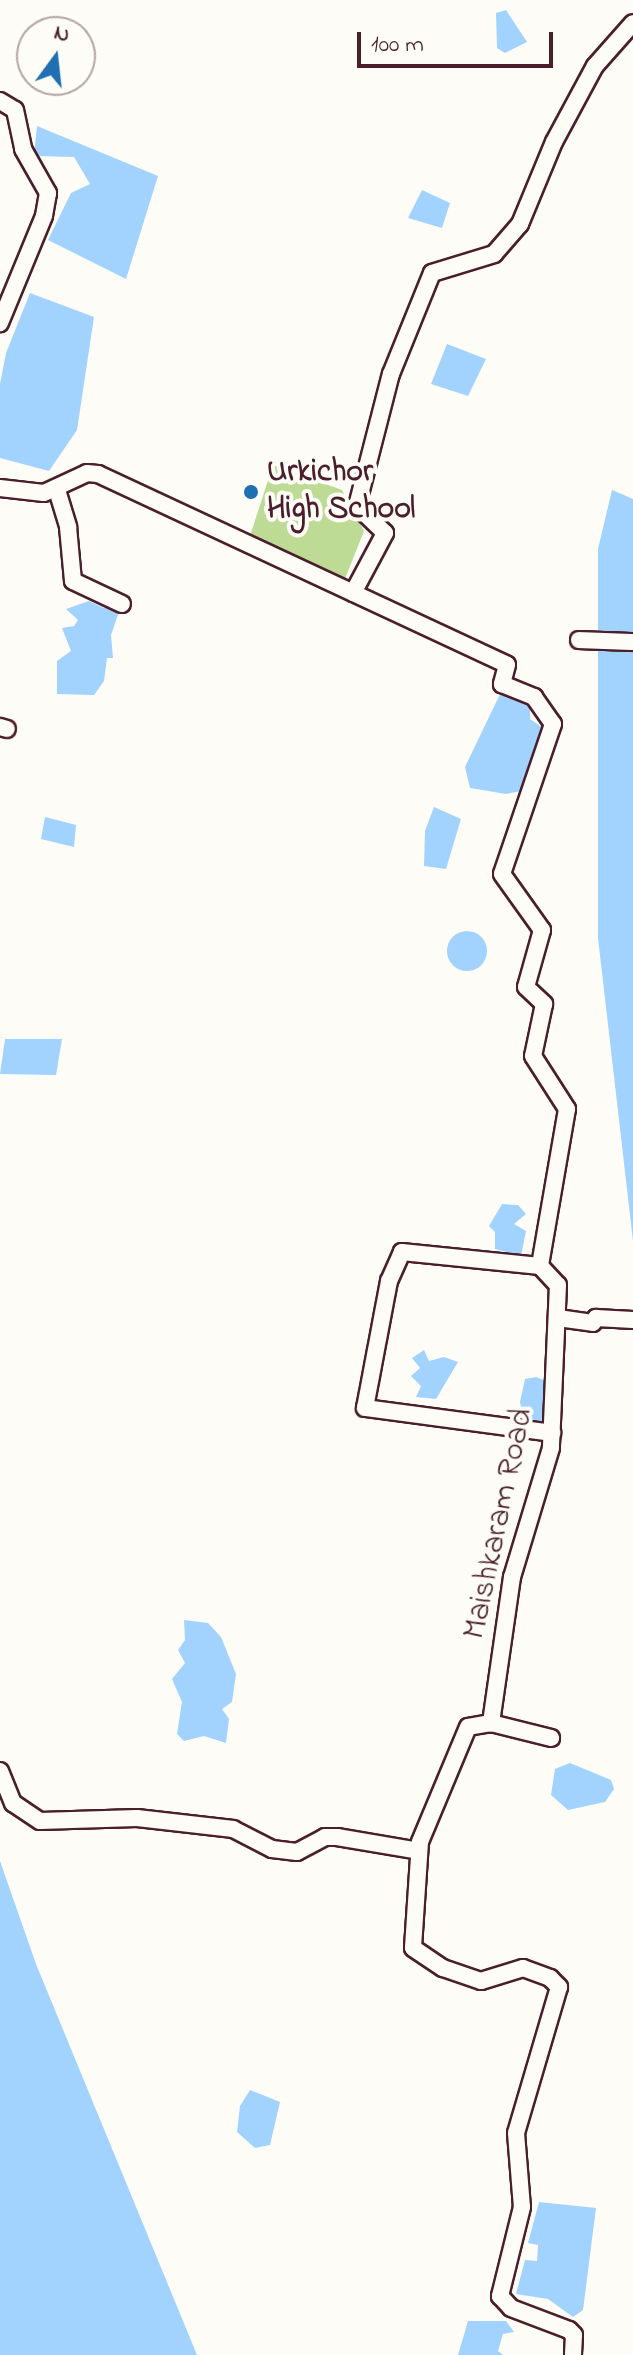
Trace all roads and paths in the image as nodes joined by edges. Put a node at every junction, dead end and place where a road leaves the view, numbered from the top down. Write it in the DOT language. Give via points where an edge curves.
graph roads {
  1 [pos="633,23"];
  2 [pos="0,101"];
  3 [pos="0,323"];
  4 [pos="0,488"];
  5 [pos="57,490"];
  6 [pos="353,593"];
  7 [pos="122,604"];
  8 [pos="579,640"];
  9 [pos="633,642"];
  10 [pos="540,1266"];
  11 [pos="558,1318"];
  12 [pos="633,1320"];
  13 [pos="552,1433"];
  14 [pos="491,1723"];
  15 [pos="551,1738"];
  16 [pos="0,1771"];
  17 [pos="419,1851"];
  18 [pos="573,2355"];
  1 -- 6 [label="street" via="595,66 554,142 520,224 494,254 432,273 391,374 357,506 385,533"];
  2 -- 3 [label="street" via="15,110 23,149 48,193 44,216"];
  4 -- 5 [label="street" via="25,493"];
  5 -- 6 [label="street" via="87,473 98,474"];
  5 -- 7 [label="street" via="68,527 73,581"];
  6 -- 10 [label="street" via="507,665 502,684 534,697 553,724 502,874 542,930 526,987 544,1004 533,1056 567,1109"];
  8 -- 9 [label="street"];
  10 -- 11 [label="street, Maishkaram Road" via="558,1285"];
  10 -- 13 [label="street" via="402,1252 389,1281 365,1408"];
  11 -- 12 [label="street" via="593,1323 596,1318"];
  11 -- 13 [label="street, Maishkaram Road"];
  13 -- 14 [label="street, Maishkaram Road" via="512,1577"];
  14 -- 15 [label="street"];
  14 -- 17 [label="street" via="468,1727"];
  16 -- 17 [label="street" via="13,1803 40,1821 137,1818 233,1829 259,1845 284,1851 297,1852 325,1837"];
  17 -- 18 [label="street" via="413,1948 443,1968 481,1981 523,1968 559,1987 516,2133 522,2207 500,2296 511,2308 569,2330 574,2335"];
}
